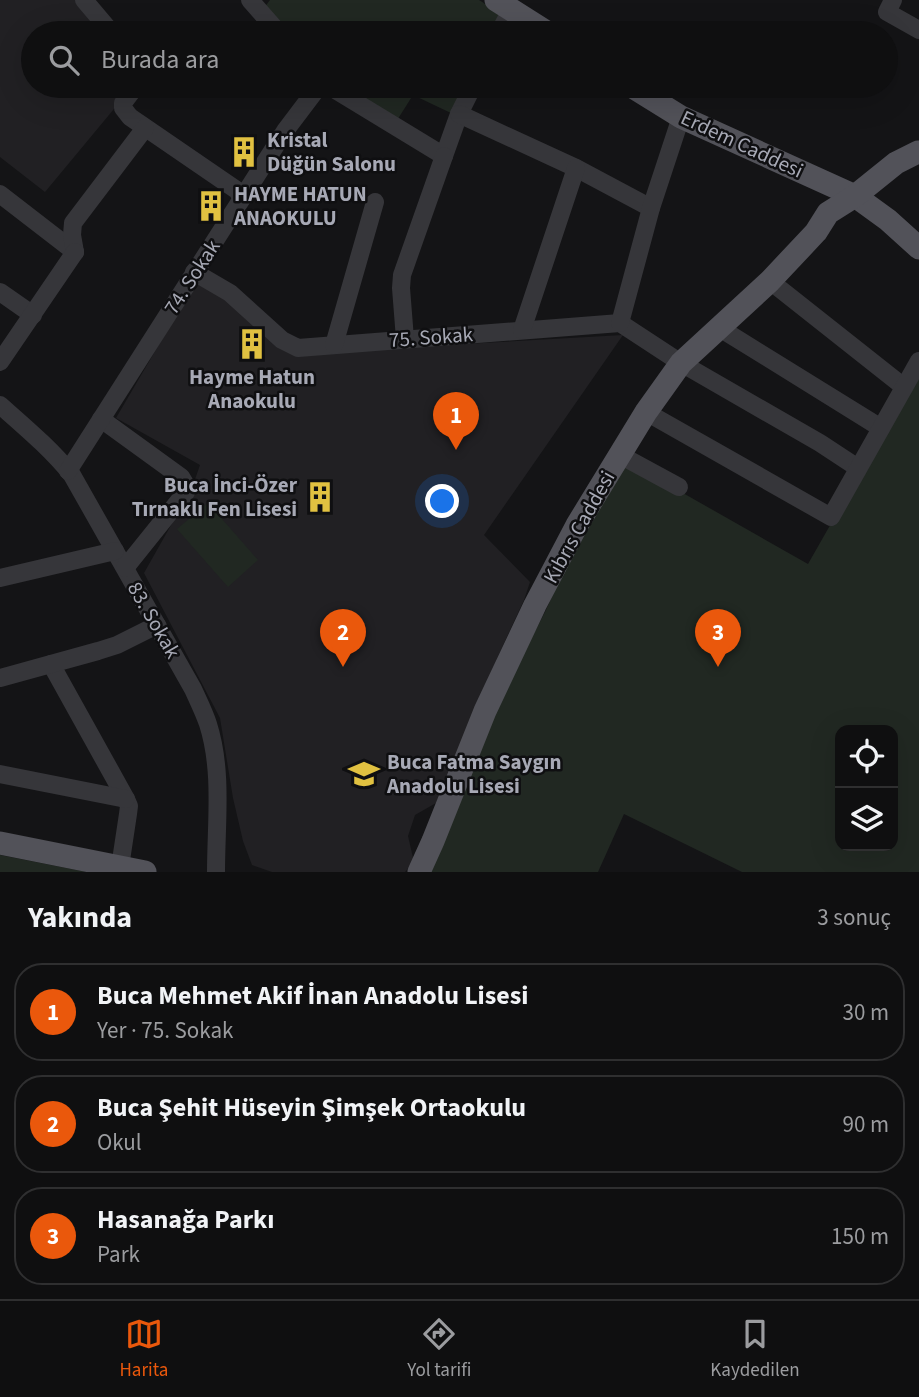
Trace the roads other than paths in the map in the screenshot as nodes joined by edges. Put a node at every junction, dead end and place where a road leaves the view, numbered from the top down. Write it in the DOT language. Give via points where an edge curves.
graph roads {
  1 [pos="84,0"];
  2 [pos="250,0"];
  3 [pos="893,0"];
  4 [pos="504,5"];
  5 [pos="102,21"];
  6 [pos="268,21"];
  7 [pos="529,21"];
  8 [pos="919,30"];
  9 [pos="126,98"];
  10 [pos="310,98"];
  11 [pos="348,98"];
  12 [pos="467,98"];
  13 [pos="650,98"];
  14 [pos="459,114"];
  15 [pos="681,117"];
  16 [pos="145,128"];
  17 [pos="918,150"];
  18 [pos="444,156"];
  19 [pos="576,168"];
  20 [pos="0,194"];
  21 [pos="862,198"];
  22 [pos="241,199"];
  23 [pos="375,202"];
  24 [pos="650,208"];
  25 [pos="919,232"];
  26 [pos="919,247"];
  27 [pos="75,252"];
  28 [pos="194,272"];
  29 [pos="770,281"];
  30 [pos="0,292"];
  31 [pos="33,315"];
  32 [pos="621,323"];
  33 [pos="718,327"];
  34 [pos="522,330"];
  35 [pos="405,340"];
  36 [pos="334,345"];
  37 [pos="919,360"];
  38 [pos="0,362"];
  39 [pos="681,363"];
  40 [pos="904,387"];
  41 [pos="0,405"];
  42 [pos="646,412"];
  43 [pos="101,419"];
  44 [pos="881,428"];
  45 [pos="620,454"];
  46 [pos="858,468"];
  47 [pos="68,471"];
  48 [pos="678,487"];
  49 [pos="116,551"];
  50 [pos="125,568"];
  51 [pos="0,578"];
  52 [pos="157,625"];
  53 [pos="51,664"];
  54 [pos="0,678"];
  55 [pos="0,774"];
  56 [pos="126,799"];
  57 [pos="0,843"];
  58 [pos="120,867"];
  59 [pos="145,872"];
  60 [pos="216,872"];
  61 [pos="419,872"];
  1 -- 5 [label="street"];
  2 -- 6 [label="street"];
  3 -- 8 [label="street" via="887,12"];
  4 -- 7 [label="main road"];
  9 -- 16 [label="street" via="124,108"];
  10 -- 22 [label="street, 74. Sokak"];
  11 -- 18 [label="street"];
  12 -- 14 [label="street"];
  13 -- 15 [label="main road, Erdem Caddesi"];
  14 -- 18 [label="street"];
  14 -- 19 [label="street"];
  15 -- 21 [label="main road, Erdem Caddesi"];
  15 -- 24 [label="street"];
  16 -- 22 [label="street" via="237,191"];
  16 -- 27 [label="street" via="73,223"];
  17 -- 21 [label="main road, Kıbrıs Caddesi" via="904,172"];
  18 -- 35 [label="street" via="402,275"];
  19 -- 24 [label="street"];
  19 -- 34 [label="street"];
  20 -- 27 [label="street"];
  21 -- 25 [label="main road, Erdem Caddesi" via="894,212"];
  21 -- 26 [label="main road, Erdem Caddesi"];
  21 -- 29 [label="main road, Kıbrıs Caddesi" via="816,232"];
  22 -- 28 [label="street, 74. Sokak"];
  23 -- 36 [label="street"];
  24 -- 32 [label="street"];
  27 -- 31 [label="street"];
  28 -- 36 [label="street, 75. Sokak" via="230,293 290,345"];
  28 -- 43 [label="street, 74. Sokak"];
  29 -- 33 [label="main road, Kıbrıs Caddesi"];
  29 -- 40 [label="street"];
  30 -- 31 [label="street"];
  31 -- 38 [label="street"];
  32 -- 34 [label="street, 75. Sokak"];
  32 -- 39 [label="street"];
  33 -- 39 [label="main road, Kıbrıs Caddesi"];
  33 -- 44 [label="street"];
  34 -- 35 [label="street, 75. Sokak"];
  35 -- 36 [label="street, 75. Sokak"];
  37 -- 40 [label="street"];
  39 -- 42 [label="main road, Kıbrıs Caddesi"];
  39 -- 46 [label="street"];
  40 -- 44 [label="street"];
  41 -- 47 [label="street, 83. Sokak"];
  42 -- 45 [label="main road, Kıbrıs Caddesi"];
  42 -- 46 [label="street" via="831,517"];
  43 -- 47 [label="street, 74. Sokak"];
  43 -- 50 [label="street" via="181,477 187,487"];
  44 -- 46 [label="street"];
  45 -- 48 [label="street"];
  45 -- 61 [label="main road, Kıbrıs Caddesi" via="535,605 485,711"];
  47 -- 49 [label="street, 83. Sokak"];
  49 -- 50 [label="street, 83. Sokak"];
  49 -- 51 [label="street"];
  50 -- 52 [label="street, 83. Sokak"];
  52 -- 53 [label="street" via="117,645"];
  52 -- 60 [label="street, 83. Sokak" via="193,689 210,732 217,782"];
  53 -- 54 [label="street"];
  53 -- 56 [label="street"];
  55 -- 56 [label="street"];
  56 -- 58 [label="street" via="129,806"];
  57 -- 58 [label="main road"];
  58 -- 59 [label="main road"];
}
